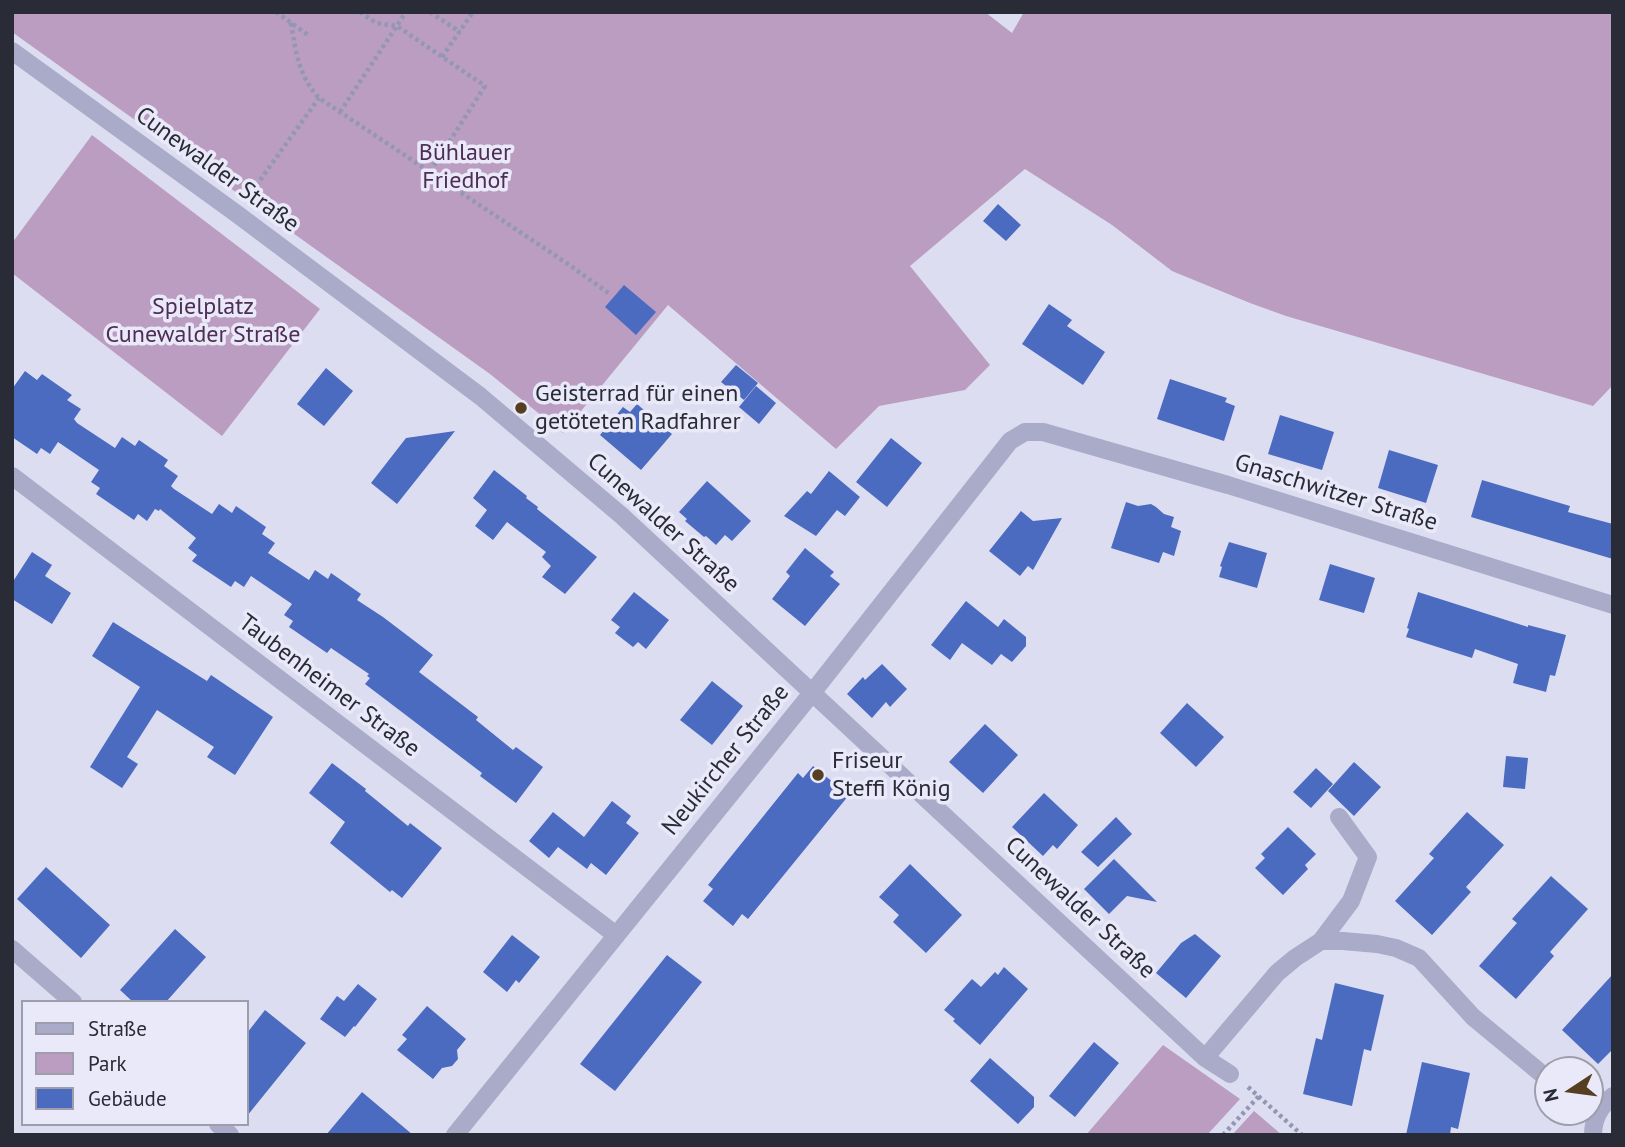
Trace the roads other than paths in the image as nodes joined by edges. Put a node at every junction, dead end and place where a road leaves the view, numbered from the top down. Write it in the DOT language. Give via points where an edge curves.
graph roads {
  1 [pos="12,51"];
  2 [pos="1043,432"];
  3 [pos="12,476"];
  4 [pos="1613,604"];
  5 [pos="813,693"];
  6 [pos="1339,817"];
  7 [pos="616,935"];
  8 [pos="1321,941"];
  9 [pos="12,949"];
  10 [pos="70,1000"];
  11 [pos="1205,1058"];
  12 [pos="1534,1067"];
  13 [pos="1230,1074"];
  14 [pos="455,1135"];
  1 -- 5 [label="street, Cunewalder Straße" via="480,396 622,516"];
  2 -- 4 [label="street, Gnaschwitzer Straße"];
  2 -- 5 [label="street, Neukircher Straße" via="1025,432 1010,441"];
  3 -- 7 [label="street, Taubenheimer Straße"];
  5 -- 7 [label="street, Neukircher Straße"];
  5 -- 11 [label="street, Cunewalder Straße"];
  6 -- 8 [label="street" via="1368,857 1351,901"];
  7 -- 14 [label="street, Neukircher Straße"];
  8 -- 11 [label="street" via="1277,973"];
  8 -- 12 [label="street" via="1377,944 1419,958 1473,1017"];
  9 -- 10 [label="street"];
  11 -- 13 [label="street, Cunewalder Straße"];
}
